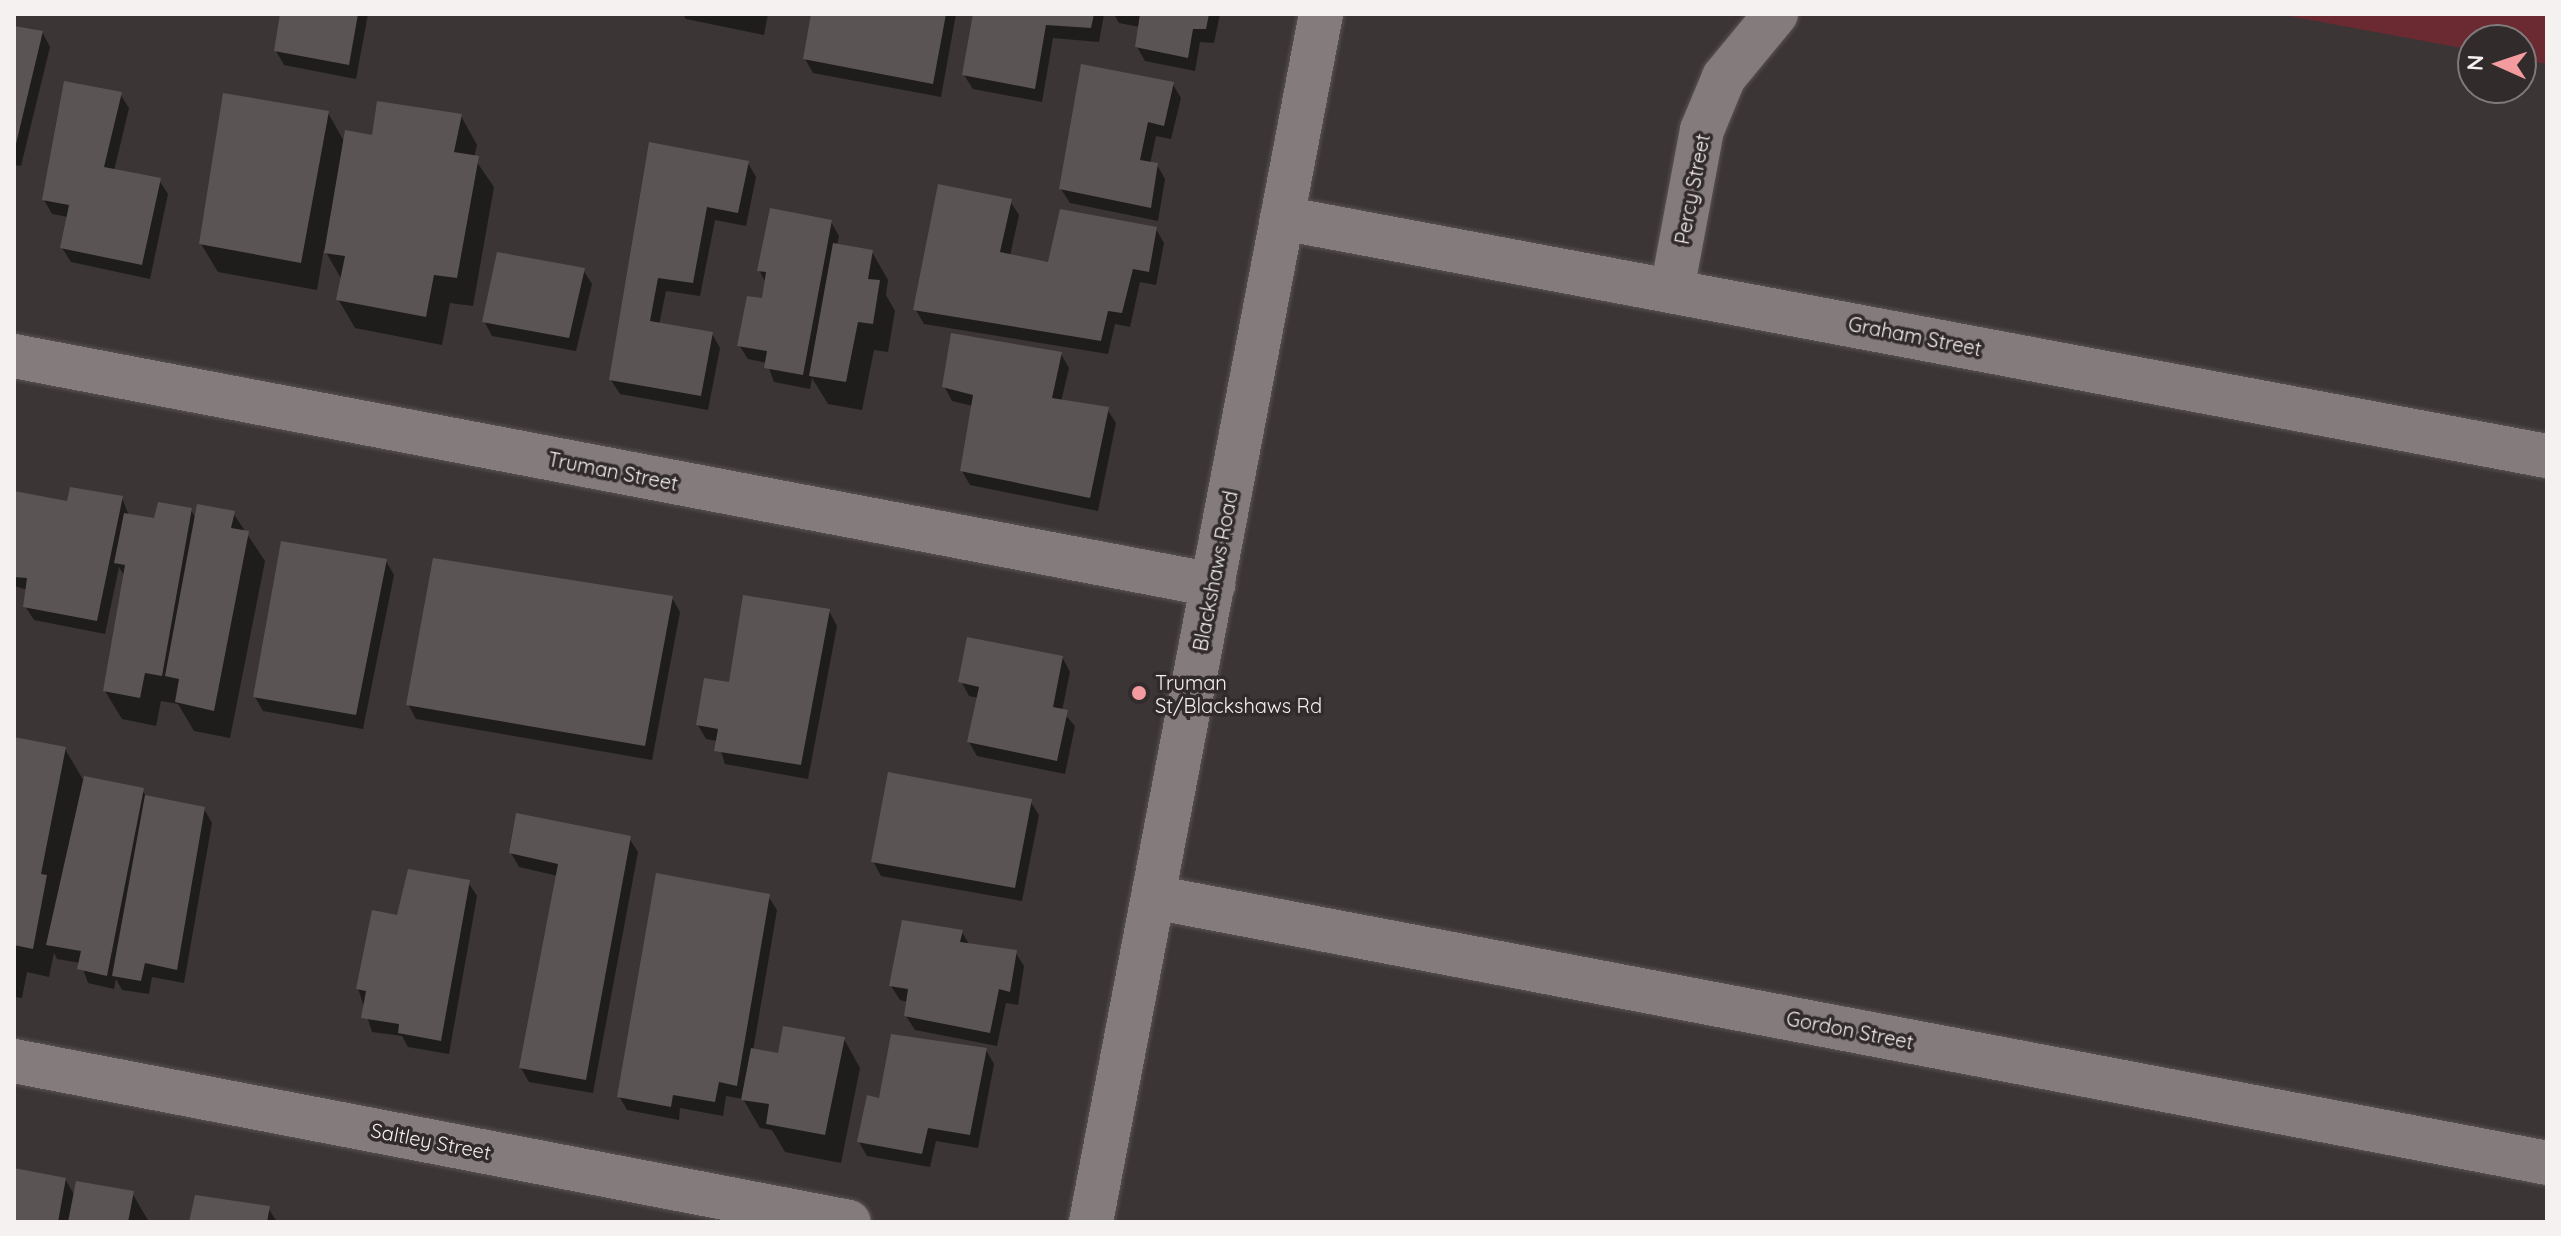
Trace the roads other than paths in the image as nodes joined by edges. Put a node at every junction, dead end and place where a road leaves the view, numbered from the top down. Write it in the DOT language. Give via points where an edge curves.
graph roads {
  1 [pos="1321,14"];
  2 [pos="1776,14"];
  3 [pos="1282,218"];
  4 [pos="1672,290"];
  5 [pos="14,356"];
  6 [pos="2547,456"];
  7 [pos="1213,585"];
  8 [pos="1153,897"];
  9 [pos="14,1061"];
  10 [pos="2547,1163"];
  11 [pos="849,1222"];
  12 [pos="1091,1222"];
  1 -- 3 [label="street, Blackshaws Road"];
  2 -- 4 [label="street, Percy Street" via="1724,77 1702,130"];
  3 -- 4 [label="street, Graham Street"];
  3 -- 7 [label="street, Blackshaws Road"];
  4 -- 6 [label="street, Graham Street"];
  5 -- 7 [label="street, Truman Street"];
  7 -- 8 [label="street, Blackshaws Road"];
  8 -- 10 [label="street, Gordon Street"];
  8 -- 12 [label="street, Blackshaws Road"];
  9 -- 11 [label="street, Saltley Street"];
}
